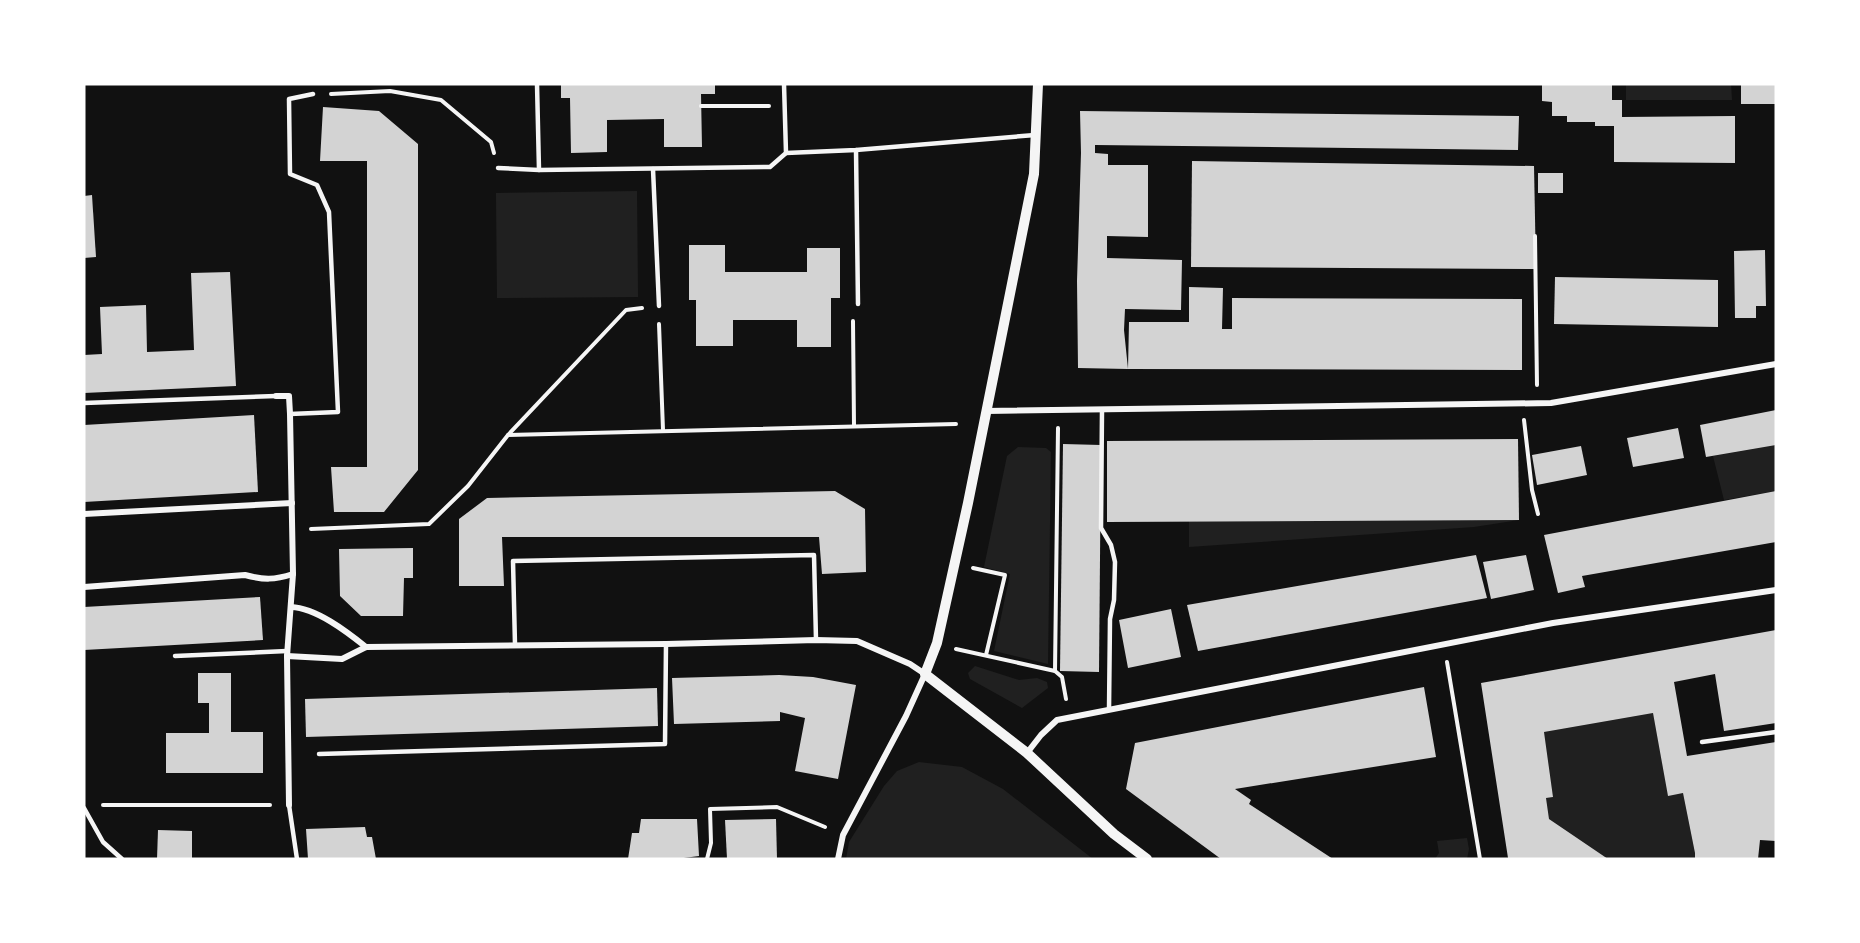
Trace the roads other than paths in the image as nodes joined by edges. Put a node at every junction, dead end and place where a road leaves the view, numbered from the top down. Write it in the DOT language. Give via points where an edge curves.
graph roads {
  1 [pos="537,84"];
  2 [pos="784,84"];
  3 [pos="1038,84"];
  4 [pos="313,94"];
  5 [pos="1036,135"];
  6 [pos="856,150"];
  7 [pos="786,153"];
  8 [pos="498,168"];
  9 [pos="653,169"];
  10 [pos="539,170"];
  11 [pos="858,304"];
  12 [pos="659,306"];
  13 [pos="1776,364"];
  14 [pos="276,396"];
  15 [pos="84,403"];
  16 [pos="1102,410"];
  17 [pos="986,411"];
  18 [pos="290,414"];
  19 [pos="292,503"];
  20 [pos="84,514"];
  21 [pos="293,574"];
  22 [pos="84,587"];
  23 [pos="1776,590"];
  24 [pos="291,607"];
  25 [pos="816,640"];
  26 [pos="666,644"];
  27 [pos="514,645"];
  28 [pos="366,647"];
  29 [pos="287,653"];
  30 [pos="175,656"];
  31 [pos="925,674"];
  32 [pos="1109,710"];
  33 [pos="1776,732"];
  34 [pos="1702,742"];
  35 [pos="1027,753"];
  36 [pos="319,754"];
  37 [pos="289,806"];
  38 [pos="84,808"];
  39 [pos="122,859"];
  40 [pos="297,859"];
  41 [pos="838,859"];
  42 [pos="1147,859"];
  1 -- 10 [label="lane"];
  2 -- 7 [label="lane"];
  3 -- 5 [label="street"];
  4 -- 18 [label="lane" via="289,99 290,174 317,185 329,212 338,412"];
  5 -- 6 [label="lane"];
  5 -- 17 [label="street" via="1034,174"];
  6 -- 7 [label="lane"];
  6 -- 11 [label="lane"];
  7 -- 9 [label="lane" via="770,167"];
  8 -- 10 [label="lane"];
  9 -- 10 [label="lane"];
  9 -- 12 [label="lane"];
  13 -- 16 [label="street" via="1551,403"];
  14 -- 15 [label="lane"];
  14 -- 18 [label="street" via="289,396"];
  16 -- 17 [label="street"];
  16 -- 32 [label="lane" via="1101,528 1115,562"];
  17 -- 31 [label="street" via="937,643"];
  18 -- 19 [label="street"];
  19 -- 20 [label="street"];
  19 -- 21 [label="street"];
  21 -- 22 [label="street" via="276,579 245,575"];
  21 -- 24 [label="street"];
  23 -- 32 [label="street" via="1553,623"];
  24 -- 28 [label="street" via="303,607"];
  24 -- 29 [label="street"];
  25 -- 26 [label="street"];
  25 -- 27 [label="lane" via="814,555 802,555 513,561"];
  25 -- 31 [label="street" via="857,641"];
  26 -- 27 [label="street"];
  26 -- 36 [label="lane" via="665,744"];
  27 -- 28 [label="street"];
  28 -- 29 [label="street" via="342,659"];
  29 -- 30 [label="lane"];
  29 -- 37 [label="street"];
  31 -- 35 [label="street"];
  31 -- 41 [label="street" via="843,835"];
  32 -- 35 [label="street" via="1057,720"];
  33 -- 34 [label="lane"];
  35 -- 42 [label="street" via="1114,834"];
  37 -- 40 [label="lane"];
  38 -- 39 [label="lane" via="103,842"];
}
